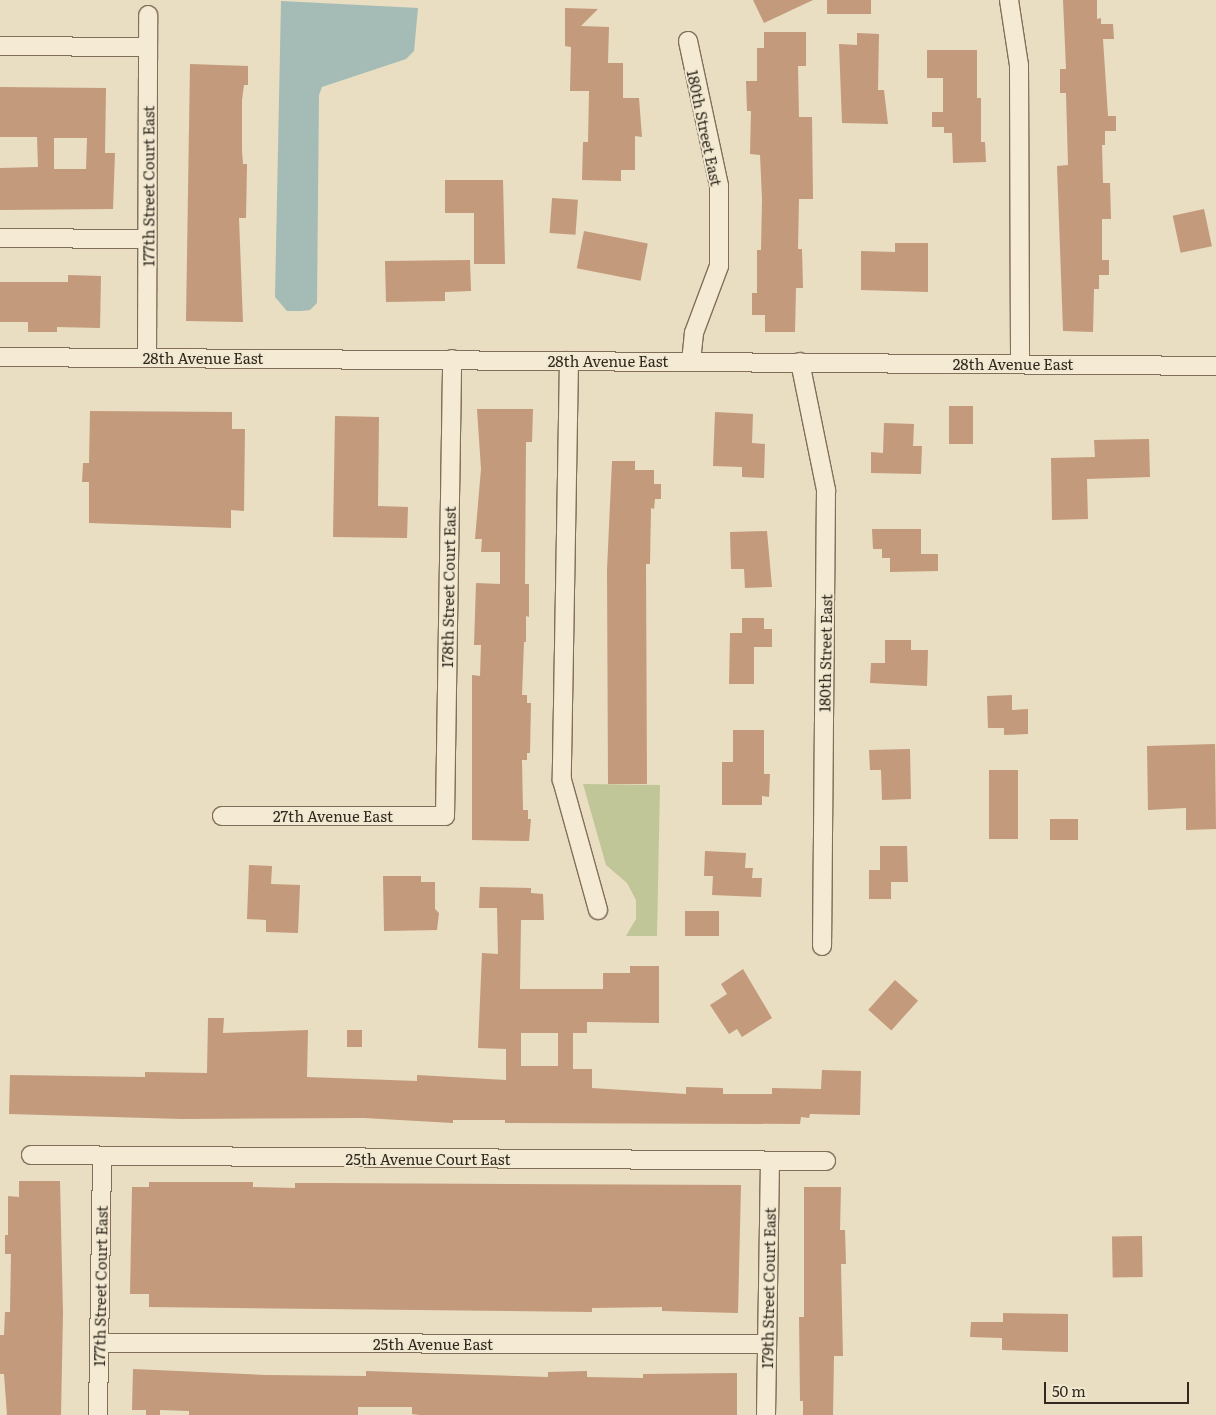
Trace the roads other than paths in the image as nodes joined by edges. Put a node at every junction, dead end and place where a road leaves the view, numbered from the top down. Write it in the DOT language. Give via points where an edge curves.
graph roads {
  1 [pos="1009,0"];
  2 [pos="148,15"];
  3 [pos="688,41"];
  4 [pos="0,46"];
  5 [pos="148,47"];
  6 [pos="0,238"];
  7 [pos="147,239"];
  8 [pos="0,357"];
  9 [pos="147,357"];
  10 [pos="452,358"];
  11 [pos="569,361"];
  12 [pos="691,361"];
  13 [pos="800,362"];
  14 [pos="1020,364"];
  15 [pos="1216,366"];
  16 [pos="222,816"];
  17 [pos="445,816"];
  18 [pos="598,910"];
  19 [pos="822,946"];
  20 [pos="31,1155"];
  21 [pos="102,1156"];
  22 [pos="770,1161"];
  23 [pos="826,1161"];
  24 [pos="100,1343"];
  25 [pos="767,1344"];
  26 [pos="98,1415"];
  27 [pos="766,1415"];
  1 -- 14 [label="street" via="1019,65"];
  2 -- 5 [label="street, 177th Street Court East"];
  3 -- 12 [label="street, 180th Street East" via="719,186 719,266 694,333"];
  4 -- 5 [label="street"];
  5 -- 7 [label="street, 177th Street Court East"];
  6 -- 7 [label="street"];
  7 -- 9 [label="street, 177th Street Court East"];
  8 -- 9 [label="street, 28th Avenue East"];
  9 -- 10 [label="street, 28th Avenue East"];
  10 -- 11 [label="street, 28th Avenue East"];
  10 -- 17 [label="street, 178th Street Court East"];
  11 -- 12 [label="street, 28th Avenue East"];
  11 -- 18 [label="street" via="562,780"];
  12 -- 13 [label="street, 28th Avenue East"];
  13 -- 14 [label="street, 28th Avenue East"];
  13 -- 19 [label="street, 180th Street East" via="826,490"];
  14 -- 15 [label="street, 28th Avenue East"];
  16 -- 17 [label="street, 27th Avenue East"];
  20 -- 21 [label="street, 25th Avenue Court East"];
  21 -- 22 [label="street, 25th Avenue Court East"];
  21 -- 24 [label="street, 177th Street Court East"];
  22 -- 23 [label="street, 25th Avenue Court East"];
  22 -- 25 [label="street, 179th Street Court East"];
  24 -- 25 [label="street, 25th Avenue East"];
  24 -- 26 [label="street, 177th Street Court East"];
  25 -- 27 [label="street, 179th Street Court East"];
}
